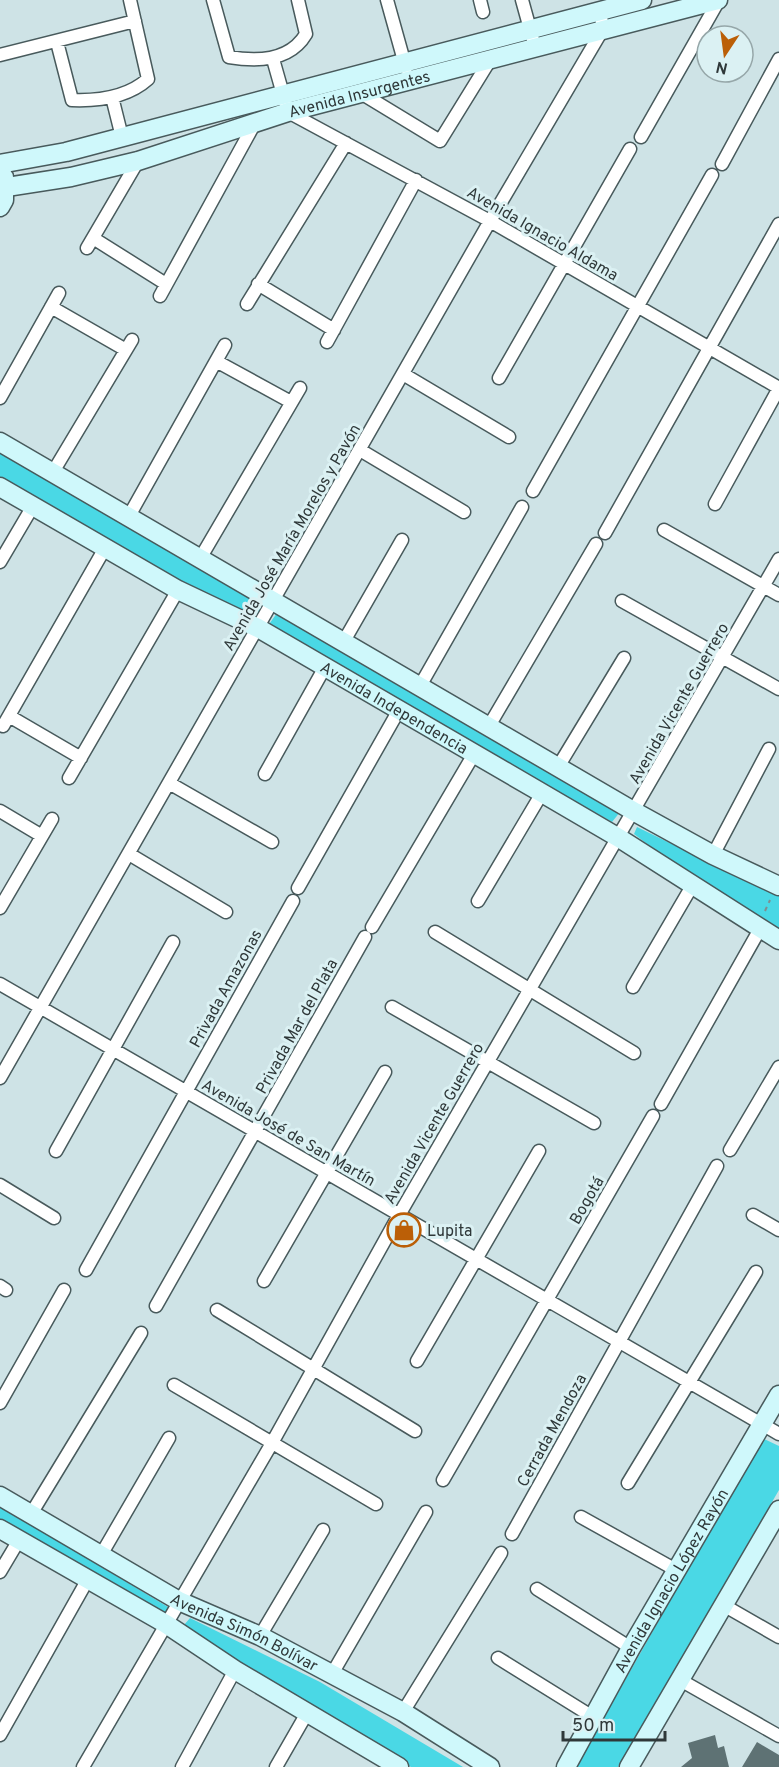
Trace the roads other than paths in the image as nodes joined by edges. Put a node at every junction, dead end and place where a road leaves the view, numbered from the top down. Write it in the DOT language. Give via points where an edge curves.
graph roads {
  1 [pos="130,0"];
  2 [pos="213,0"];
  3 [pos="298,0"];
  4 [pos="387,0"];
  5 [pos="522,0"];
  6 [pos="642,0"];
  7 [pos="718,0"];
  8 [pos="601,20"];
  9 [pos="135,21"];
  10 [pos="530,29"];
  11 [pos="57,42"];
  12 [pos="535,47"];
  13 [pos="0,55"];
  14 [pos="273,59"];
  15 [pos="779,59"];
  16 [pos="490,60"];
  17 [pos="404,63"];
  18 [pos="410,81"];
  19 [pos="361,93"];
  20 [pos="112,97"];
  21 [pos="286,103"];
  22 [pos="256,121"];
  23 [pos="122,137"];
  24 [pos="641,137"];
  25 [pos="346,143"];
  26 [pos="630,150"];
  27 [pos="138,160"];
  28 [pos="1,162"];
  29 [pos="722,164"];
  30 [pos="712,175"];
  31 [pos="416,180"];
  32 [pos="3,188"];
  33 [pos="0,207"];
  34 [pos="490,221"];
  35 [pos="779,224"];
  36 [pos="564,264"];
  37 [pos="258,284"];
  38 [pos="59,293"];
  39 [pos="247,304"];
  40 [pos="636,306"];
  41 [pos="51,307"];
  42 [pos="334,330"];
  43 [pos="327,342"];
  44 [pos="225,345"];
  45 [pos="708,348"];
  46 [pos="216,361"];
  47 [pos="403,374"];
  48 [pos="499,378"];
  49 [pos="300,388"];
  50 [pos="779,388"];
  51 [pos="0,398"];
  52 [pos="291,402"];
  53 [pos="509,437"];
  54 [pos="0,442"];
  55 [pos="360,450"];
  56 [pos="53,472"];
  57 [pos="0,487"];
  58 [pos="533,491"];
  59 [pos="715,504"];
  60 [pos="33,506"];
  61 [pos="522,507"];
  62 [pos="464,512"];
  63 [pos="129,516"];
  64 [pos="664,530"];
  65 [pos="605,533"];
  66 [pos="402,540"];
  67 [pos="596,544"];
  68 [pos="105,548"];
  69 [pos="201,557"];
  70 [pos="779,560"];
  71 [pos="0,562"];
  72 [pos="764,586"];
  73 [pos="178,590"];
  74 [pos="779,595"];
  75 [pos="274,600"];
  76 [pos="622,601"];
  77 [pos="258,628"];
  78 [pos="344,641"];
  79 [pos="725,657"];
  80 [pos="624,658"];
  81 [pos="324,667"];
  82 [pos="420,686"];
  83 [pos="779,689"];
  84 [pos="399,710"];
  85 [pos="489,726"];
  86 [pos="769,749"];
  87 [pos="474,754"];
  88 [pos="81,758"];
  89 [pos="558,767"];
  90 [pos="265,774"];
  91 [pos="69,778"];
  92 [pos="169,783"];
  93 [pos="542,793"];
  94 [pos="0,812"];
  95 [pos="634,812"];
  96 [pos="52,819"];
  97 [pos="42,836"];
  98 [pos="619,838"];
  99 [pos="272,842"];
  100 [pos="129,854"];
  101 [pos="713,855"];
  102 [pos="692,886"];
  103 [pos="778,886"];
  104 [pos="298,888"];
  105 [pos="292,901"];
  106 [pos="478,901"];
  107 [pos="0,908"];
  108 [pos="226,912"];
  109 [pos="758,928"];
  110 [pos="435,932"];
  111 [pos="779,940"];
  112 [pos="173,942"];
  113 [pos="0,984"];
  114 [pos="633,987"];
  115 [pos="531,989"];
  116 [pos="392,1006"];
  117 [pos="40,1007"];
  118 [pos="113,1049"];
  119 [pos="634,1053"];
  120 [pos="488,1061"];
  121 [pos="779,1067"];
  122 [pos="385,1072"];
  123 [pos="0,1078"];
  124 [pos="186,1091"];
  125 [pos="661,1104"];
  126 [pos="654,1116"];
  127 [pos="594,1123"];
  128 [pos="255,1131"];
  129 [pos="730,1150"];
  130 [pos="56,1151"];
  131 [pos="539,1152"];
  132 [pos="717,1166"];
  133 [pos="327,1173"];
  134 [pos="0,1185"];
  135 [pos="399,1215"];
  136 [pos="753,1215"];
  137 [pos="54,1218"];
  138 [pos="779,1230"];
  139 [pos="477,1259"];
  140 [pos="86,1270"];
  141 [pos="756,1272"];
  142 [pos="264,1281"];
  143 [pos="64,1290"];
  144 [pos="547,1300"];
  145 [pos="156,1306"];
  146 [pos="217,1310"];
  147 [pos="141,1333"];
  148 [pos="619,1342"];
  149 [pos="417,1361"];
  150 [pos="313,1368"];
  151 [pos="689,1382"];
  152 [pos="174,1385"];
  153 [pos="779,1395"];
  154 [pos="0,1403"];
  155 [pos="762,1424"];
  156 [pos="415,1431"];
  157 [pos="779,1434"];
  158 [pos="169,1438"];
  159 [pos="272,1443"];
  160 [pos="443,1480"];
  161 [pos="628,1483"];
  162 [pos="0,1496"];
  163 [pos="376,1504"];
  164 [pos="779,1510"];
  165 [pos="426,1512"];
  166 [pos="31,1514"];
  167 [pos="581,1517"];
  168 [pos="0,1529"];
  169 [pos="323,1530"];
  170 [pos="774,1532"];
  171 [pos="512,1534"];
  172 [pos="19,1540"];
  173 [pos="501,1553"];
  174 [pos="101,1555"];
  175 [pos="676,1570"];
  176 [pos="0,1572"];
  177 [pos="88,1579"];
  178 [pos="537,1589"];
  179 [pos="179,1601"];
  180 [pos="724,1606"];
  181 [pos="166,1624"];
  182 [pos="260,1636"];
  183 [pos="779,1637"];
  184 [pos="631,1648"];
  185 [pos="498,1658"];
  186 [pos="235,1670"];
  187 [pos="332,1674"];
  188 [pos="682,1680"];
  189 [pos="403,1712"];
  190 [pos="307,1713"];
  191 [pos="593,1717"];
  192 [pos="0,1735"];
  193 [pos="779,1736"];
  194 [pos="376,1761"];
  195 [pos="82,1767"];
  196 [pos="182,1767"];
  197 [pos="276,1767"];
  198 [pos="399,1767"];
  199 [pos="490,1767"];
  200 [pos="566,1767"];
  201 [pos="629,1767"];
  1 -- 9 [label="street"];
  2 -- 14 [label="street" via="229,57"];
  3 -- 14 [label="street" via="306,33 299,45"];
  4 -- 17 [label="street"];
  5 -- 10 [label="street"];
  6 -- 8 [label="main road, Avenida Insurgentes"];
  7 -- 8 [label="main road, Avenida Insurgentes"];
  7 -- 24 [label="street"];
  8 -- 10 [label="main road, Avenida Insurgentes"];
  8 -- 12 [label="main road, Avenida Insurgentes"];
  8 -- 34 [label="street, Avenida José María Morelos y Pavón"];
  9 -- 11 [label="street"];
  9 -- 20 [label="street" via="148,79 140,87"];
  10 -- 12 [label="street"];
  10 -- 17 [label="main road, Avenida Insurgentes"];
  11 -- 13 [label="street"];
  11 -- 20 [label="street" via="72,100"];
  12 -- 16 [label="main road, Avenida Insurgentes"];
  14 -- 21 [label="street"];
  15 -- 29 [label="street"];
  16 -- 18 [label="main road, Avenida Insurgentes"];
  16 -- 19 [label="street" via="440,141"];
  17 -- 18 [label="street"];
  17 -- 21 [label="main road, Avenida Insurgentes"];
  18 -- 19 [label="main road, Avenida Insurgentes"];
  19 -- 21 [label="main road, Avenida Insurgentes"];
  20 -- 23 [label="street"];
  21 -- 22 [label="main road, Avenida Insurgentes"];
  21 -- 23 [label="main road, Avenida Insurgentes"];
  21 -- 25 [label="street, Avenida Ignacio Aldama"];
  22 -- 27 [label="main road, Avenida Insurgentes"];
  22 -- 27 [label="street" via="163,290 90,243"];
  23 -- 28 [label="main road, Avenida Insurgentes" via="66,152"];
  25 -- 31 [label="street, Avenida Ignacio Aldama"];
  25 -- 37 [label="street"];
  26 -- 36 [label="street"];
  27 -- 32 [label="main road, Avenida Insurgentes" via="71,177"];
  28 -- 32 [label="main road"];
  30 -- 40 [label="street"];
  31 -- 34 [label="street, Avenida Ignacio Aldama"];
  31 -- 42 [label="street"];
  32 -- 33 [label="main road"];
  34 -- 36 [label="street, Avenida Ignacio Aldama"];
  34 -- 47 [label="street, Avenida José María Morelos y Pavón"];
  35 -- 45 [label="street"];
  36 -- 40 [label="street, Avenida Ignacio Aldama"];
  36 -- 48 [label="street"];
  37 -- 39 [label="street"];
  37 -- 42 [label="street"];
  38 -- 41 [label="street"];
  40 -- 45 [label="street, Avenida Ignacio Aldama"];
  40 -- 58 [label="street"];
  41 -- 51 [label="street"];
  41 -- 56 [label="street" via="129,345"];
  42 -- 43 [label="street"];
  44 -- 46 [label="street"];
  45 -- 50 [label="street, Avenida Ignacio Aldama"];
  45 -- 65 [label="street"];
  46 -- 52 [label="street"];
  46 -- 63 [label="street"];
  47 -- 53 [label="street"];
  47 -- 55 [label="street, Avenida José María Morelos y Pavón"];
  49 -- 52 [label="street"];
  50 -- 59 [label="street"];
  52 -- 69 [label="street"];
  54 -- 56 [label="main road, Avenida Independencia"];
  55 -- 62 [label="street"];
  55 -- 75 [label="street, Avenida José María Morelos y Pavón"];
  56 -- 63 [label="main road, Avenida Independencia"];
  57 -- 60 [label="main road, Avenida Independencia"];
  60 -- 68 [label="main road, Avenida Independencia"];
  60 -- 71 [label="street"];
  61 -- 82 [label="street"];
  63 -- 69 [label="main road, Avenida Independencia"];
  64 -- 72 [label="street"];
  66 -- 78 [label="street"];
  67 -- 85 [label="street"];
  68 -- 73 [label="main road, Avenida Independencia"];
  68 -- 88 [label="street" via="6,721"];
  69 -- 75 [label="main road, Avenida Independencia"];
  70 -- 72 [label="street, Avenida Vicente Guerrero"];
  72 -- 74 [label="street"];
  72 -- 79 [label="street, Avenida Vicente Guerrero"];
  73 -- 77 [label="main road, Avenida Independencia"];
  73 -- 88 [label="street"];
  75 -- 77 [label="street, Avenida José María Morelos y Pavón"];
  75 -- 78 [label="main road, Avenida Independencia"];
  76 -- 79 [label="street"];
  77 -- 81 [label="main road, Avenida Independencia"];
  77 -- 92 [label="street, Avenida José María Morelos y Pavón"];
  78 -- 82 [label="main road, Avenida Independencia"];
  79 -- 83 [label="street"];
  79 -- 95 [label="street, Avenida Vicente Guerrero"];
  80 -- 89 [label="street"];
  81 -- 84 [label="main road, Avenida Independencia"];
  81 -- 90 [label="street"];
  82 -- 85 [label="main road, Avenida Independencia"];
  84 -- 87 [label="main road, Avenida Independencia"];
  84 -- 104 [label="street"];
  85 -- 89 [label="main road, Avenida Independencia"];
  86 -- 101 [label="street"];
  87 -- 93 [label="main road, Avenida Independencia"];
  87 -- 128 [label="street, Privada Mar del Plata"];
  88 -- 91 [label="street"];
  89 -- 95 [label="main road, Avenida Independencia"];
  92 -- 99 [label="street"];
  92 -- 100 [label="street, Avenida José María Morelos y Pavón"];
  93 -- 98 [label="main road, Avenida Independencia"];
  93 -- 106 [label="street"];
  94 -- 97 [label="street"];
  95 -- 98 [label="street, Avenida Vicente Guerrero"];
  95 -- 101 [label="main road, Avenida Independencia"];
  96 -- 97 [label="street"];
  97 -- 107 [label="street"];
  98 -- 102 [label="main road, Avenida Independencia"];
  98 -- 115 [label="street, Avenida Vicente Guerrero"];
  100 -- 108 [label="street"];
  100 -- 117 [label="street, Avenida José María Morelos y Pavón"];
  101 -- 103 [label="main road, Avenida Independencia"];
  102 -- 109 [label="main road, Avenida Independencia"];
  102 -- 114 [label="street"];
  105 -- 124 [label="street, Privada Amazonas"];
  109 -- 111 [label="main road, Avenida Independencia"];
  109 -- 125 [label="street"];
  110 -- 115 [label="street"];
  112 -- 118 [label="street"];
  113 -- 117 [label="street, Avenida José de San Martín"];
  115 -- 119 [label="street"];
  115 -- 120 [label="street, Avenida Vicente Guerrero"];
  116 -- 120 [label="street"];
  117 -- 118 [label="street, Avenida José de San Martín"];
  117 -- 123 [label="street, Avenida José María Morelos y Pavón"];
  118 -- 124 [label="street, Avenida José de San Martín"];
  118 -- 130 [label="street"];
  120 -- 127 [label="street"];
  120 -- 135 [label="street, Avenida Vicente Guerrero"];
  121 -- 129 [label="street"];
  122 -- 133 [label="street"];
  124 -- 128 [label="street, Avenida José de San Martín"];
  124 -- 140 [label="street, Privada Amazonas"];
  126 -- 144 [label="street, Bogotá"];
  128 -- 133 [label="street, Avenida José de San Martín"];
  128 -- 145 [label="street, Privada Mar del Plata"];
  131 -- 139 [label="street"];
  132 -- 148 [label="street, Cerrada Mendoza"];
  133 -- 135 [label="street, Avenida José de San Martín"];
  133 -- 142 [label="street"];
  134 -- 137 [label="street"];
  135 -- 139 [label="street, Avenida José de San Martín"];
  135 -- 150 [label="street, Avenida Vicente Guerrero"];
  136 -- 138 [label="street"];
  139 -- 144 [label="street, Avenida José de San Martín"];
  139 -- 149 [label="street"];
  141 -- 151 [label="street"];
  143 -- 154 [label="street"];
  144 -- 148 [label="street, Avenida José de San Martín"];
  144 -- 160 [label="street, Bogotá"];
  146 -- 150 [label="street"];
  147 -- 166 [label="street"];
  148 -- 151 [label="street, Avenida José de San Martín"];
  148 -- 171 [label="street, Cerrada Mendoza"];
  150 -- 156 [label="street"];
  150 -- 159 [label="street, Avenida Vicente Guerrero"];
  151 -- 155 [label="street, Avenida José de San Martín"];
  151 -- 161 [label="street"];
  152 -- 159 [label="street"];
  153 -- 155 [label="main road, Avenida Ignacio López Rayón"];
  155 -- 157 [label="street, Avenida José de San Martín"];
  155 -- 175 [label="main road, Avenida Ignacio López Rayón"];
  158 -- 174 [label="street"];
  159 -- 163 [label="street"];
  159 -- 179 [label="street, Avenida Vicente Guerrero"];
  162 -- 166 [label="main road, Avenida Simón Bolívar"];
  164 -- 170 [label="main road"];
  165 -- 187 [label="street"];
  166 -- 174 [label="main road, Avenida Simón Bolívar"];
  167 -- 175 [label="street"];
  168 -- 172 [label="main road, Avenida Simón Bolívar"];
  169 -- 182 [label="street"];
  170 -- 180 [label="main road"];
  172 -- 176 [label="street"];
  172 -- 177 [label="main road, Avenida Simón Bolívar"];
  173 -- 189 [label="street"];
  174 -- 179 [label="main road, Avenida Simón Bolívar"];
  175 -- 184 [label="main road, Avenida Ignacio López Rayón"];
  177 -- 181 [label="main road, Avenida Simón Bolívar"];
  177 -- 192 [label="street"];
  178 -- 184 [label="street"];
  179 -- 181 [label="street, Avenida Vicente Guerrero"];
  179 -- 182 [label="main road, Avenida Simón Bolívar"];
  180 -- 183 [label="street"];
  180 -- 188 [label="main road"];
  181 -- 186 [label="main road, Avenida Simón Bolívar"];
  181 -- 195 [label="street, Avenida Vicente Guerrero"];
  182 -- 187 [label="main road, Avenida Simón Bolívar"];
  184 -- 191 [label="main road, Avenida Ignacio López Rayón"];
  185 -- 191 [label="street"];
  186 -- 190 [label="main road, Avenida Simón Bolívar"];
  186 -- 196 [label="street"];
  187 -- 189 [label="main road, Avenida Simón Bolívar"];
  188 -- 193 [label="street"];
  188 -- 201 [label="main road"];
  189 -- 199 [label="main road, Avenida Simón Bolívar"];
  190 -- 194 [label="main road, Avenida Simón Bolívar"];
  190 -- 197 [label="street"];
  191 -- 200 [label="main road, Avenida Ignacio López Rayón"];
  194 -- 198 [label="main road, Avenida Simón Bolívar"];
}
